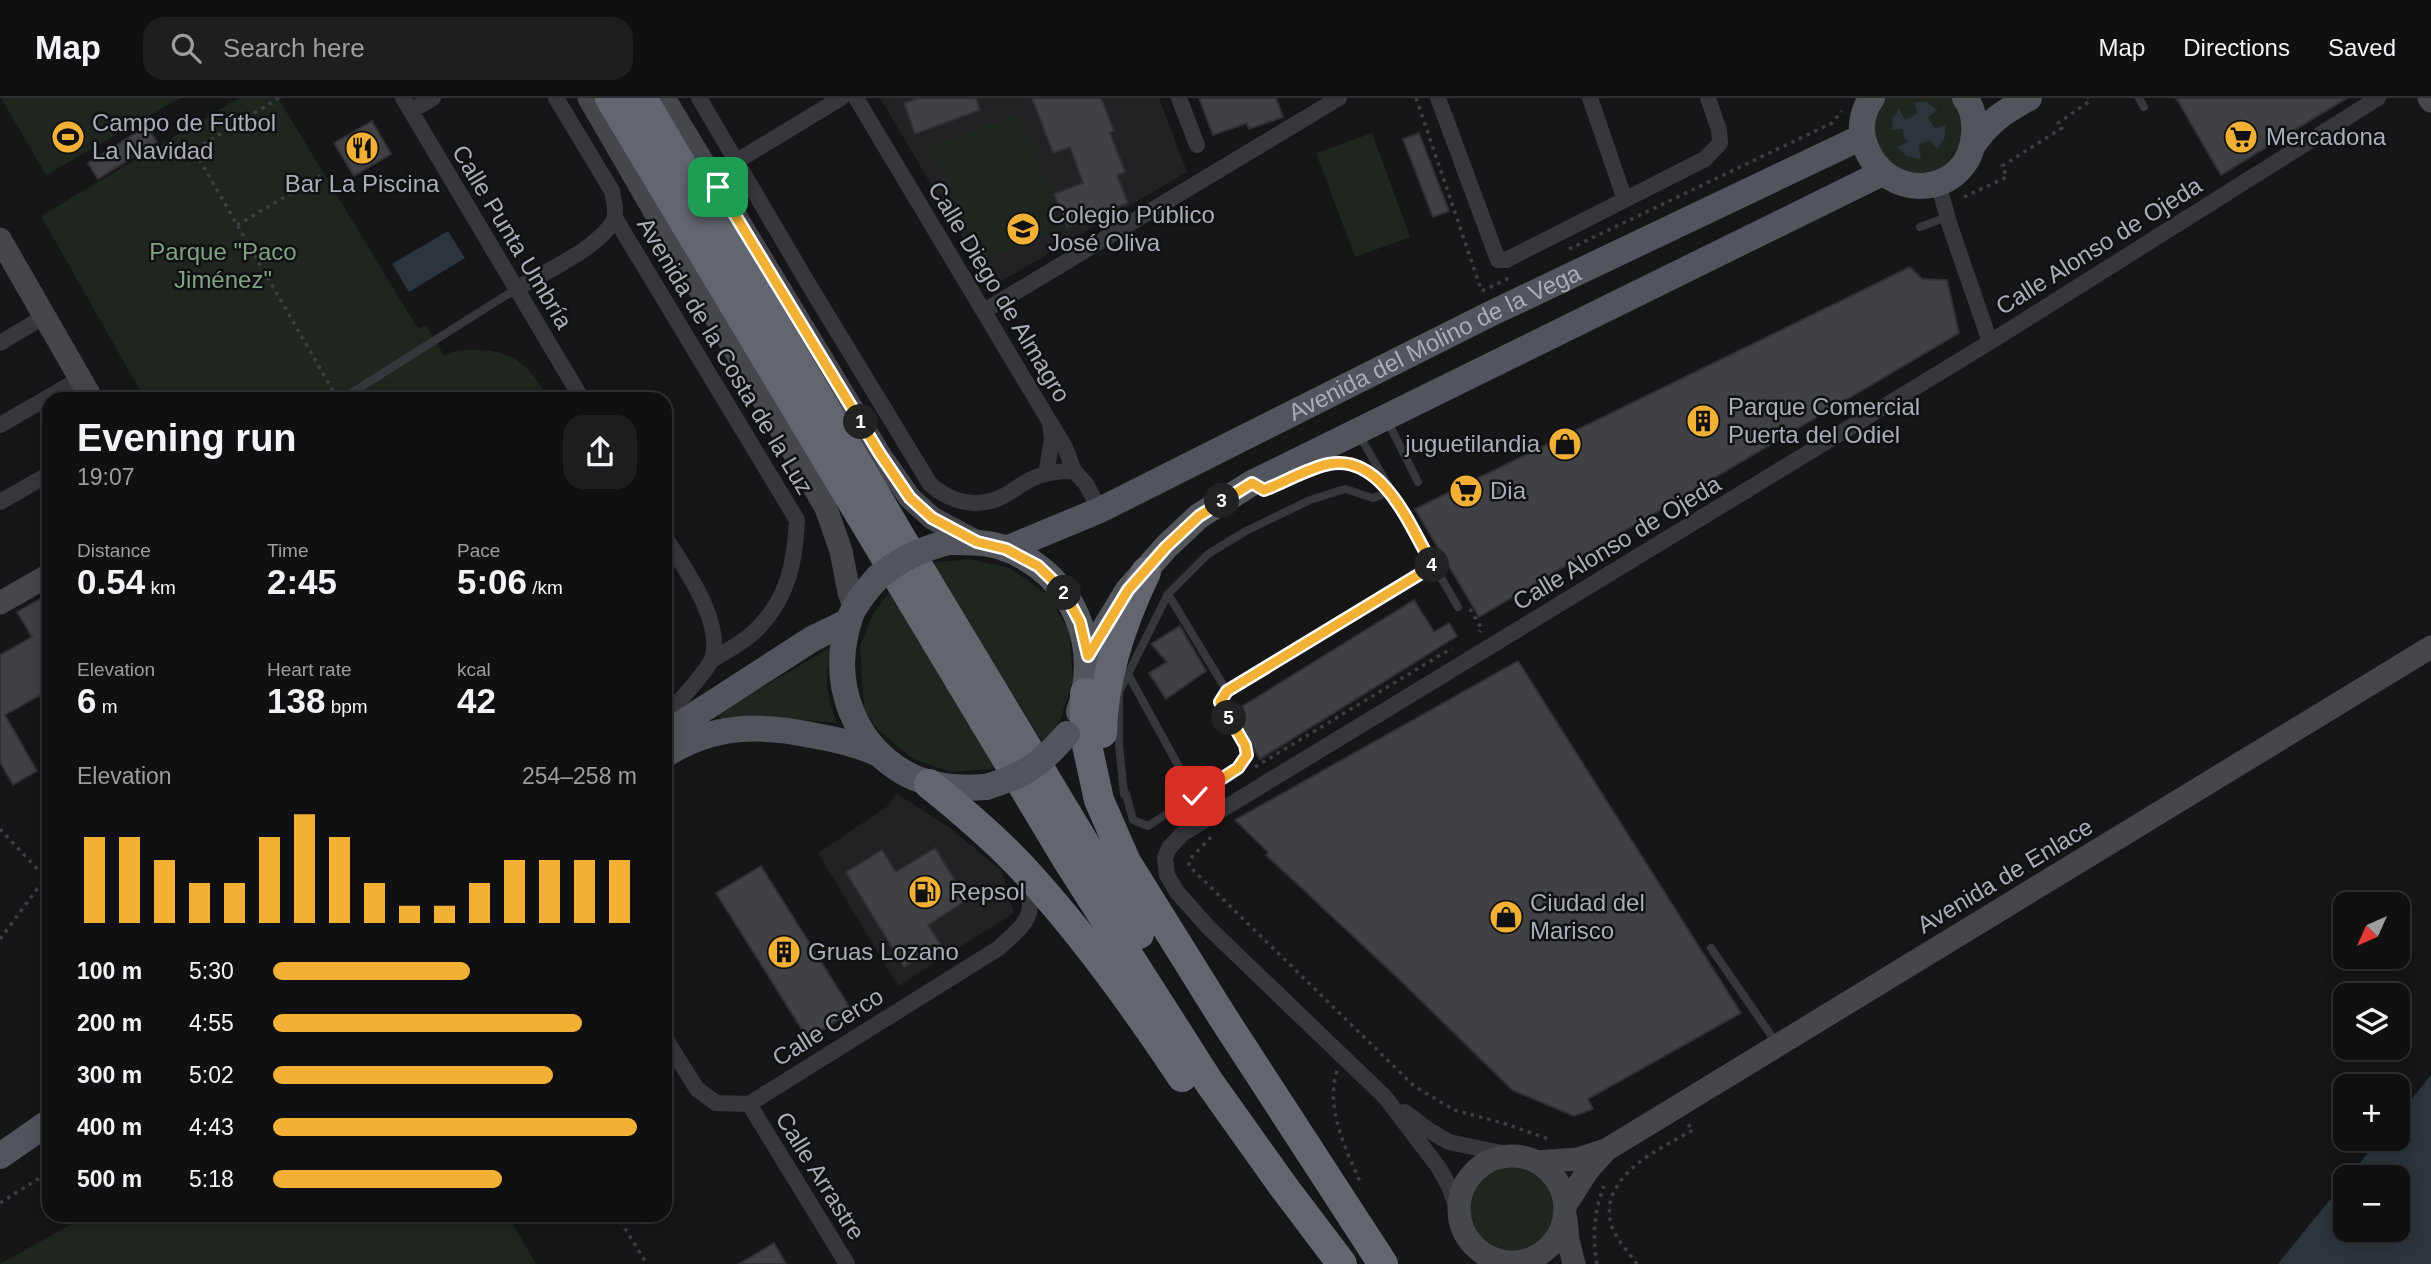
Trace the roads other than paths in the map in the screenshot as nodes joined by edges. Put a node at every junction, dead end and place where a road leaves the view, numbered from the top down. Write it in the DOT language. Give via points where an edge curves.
graph roads {
  1 [pos="433,98"];
  2 [pos="556,98"];
  3 [pos="589,98"];
  4 [pos="610,98"];
  5 [pos="642,98"];
  6 [pos="664,98"];
  7 [pos="699,98"];
  8 [pos="841,98"];
  9 [pos="856,98"];
  10 [pos="1179,98"];
  11 [pos="1339,98"];
  12 [pos="1438,98"];
  13 [pos="1590,98"];
  14 [pos="1708,98"];
  15 [pos="1872,98"];
  16 [pos="1965,98"];
  17 [pos="2029,98"];
  18 [pos="2139,98"];
  19 [pos="2378,98"];
  20 [pos="407,104"];
  21 [pos="2144,107"];
  22 [pos="1862,137"];
  23 [pos="1197,145"];
  24 [pos="1973,145"];
  25 [pos="737,161"];
  26 [pos="1881,173"];
  27 [pos="1938,183"];
  28 [pos="1625,200"];
  29 [pos="1947,217"];
  30 [pos="615,218"];
  31 [pos="1920,227"];
  32 [pos="2,247"];
  33 [pos="516,289"];
  34 [pos="984,311"];
  35 [pos="46,316"];
  36 [pos="1990,342"];
  37 [pos="0,343"];
  38 [pos="86,389"];
  39 [pos="351,392"];
  40 [pos="578,392"];
  41 [pos="42,407"];
  42 [pos="1385,418"];
  43 [pos="1048,419"];
  44 [pos="0,425"];
  45 [pos="1357,432"];
  46 [pos="1074,471"];
  47 [pos="1046,474"];
  48 [pos="42,478"];
  49 [pos="1418,482"];
  50 [pos="1252,483"];
  51 [pos="1387,486"];
  52 [pos="0,502"];
  53 [pos="1100,510"];
  54 [pos="977,542"];
  55 [pos="672,548"];
  56 [pos="1006,549"];
  57 [pos="1433,566"];
  58 [pos="1146,572"];
  59 [pos="42,580"];
  60 [pos="1168,594"];
  61 [pos="0,603"];
  62 [pos="1458,607"];
  63 [pos="851,614"];
  64 [pos="2431,647"];
  65 [pos="1088,656"];
  66 [pos="712,660"];
  67 [pos="1128,674"];
  68 [pos="1227,691"];
  69 [pos="1085,693"];
  70 [pos="672,709"];
  71 [pos="672,729"];
  72 [pos="672,751"];
  73 [pos="880,755"];
  74 [pos="929,784"];
  75 [pos="1195,796"];
  76 [pos="1099,800"];
  77 [pos="1027,873"];
  78 [pos="1712,948"];
  79 [pos="1778,1046"];
  80 [pos="672,1049"];
  81 [pos="1385,1097"];
  82 [pos="749,1104"];
  83 [pos="42,1127"];
  84 [pos="42,1148"];
  85 [pos="1606,1150"];
  86 [pos="0,1156"];
  87 [pos="1511,1156"];
  88 [pos="1537,1162"];
  89 [pos="0,1175"];
  90 [pos="1565,1210"];
  91 [pos="1460,1217"];
  92 [pos="1488,1259"];
  93 [pos="1535,1261"];
  94 [pos="847,1264"];
  95 [pos="1324,1264"];
  96 [pos="1342,1264"];
  97 [pos="1362,1264"];
  98 [pos="1382,1264"];
  99 [pos="1574,1264"];
  1 -- 20 [label="street"];
  2 -- 30 [label="street, Avenida de la Costa de la Luz" via="612,191"];
  3 -- 63 [label="street" via="826,508 841,551"];
  4 -- 96 [label="highway" via="1068,861 1209,1082"];
  5 -- 97 [label="highway" via="1264,1139"];
  6 -- 54 [label="street" via="910,498 932,518"];
  7 -- 25 [label="street"];
  8 -- 25 [label="street"];
  9 -- 34 [label="street, Calle Diego de Almagro"];
  10 -- 23 [label="street"];
  11 -- 34 [label="street"];
  12 -- 28 [label="street, Avenida del Molino de la Vega" via="1497,260 1506,260"];
  13 -- 28 [label="street"];
  14 -- 28 [label="street, Avenida del Molino de la Vega" via="1720,143 1705,159"];
  15 -- 22 [label="main road" via="1862,120"];
  16 -- 24 [label="main road" via="1975,122"];
  17 -- 24 [label="main road" via="1984,128"];
  18 -- 21 [label="lane"];
  19 -- 36 [label="street, Calle Alonso de Ojeda"];
  20 -- 33 [label="street, Calle Punta Umbría"];
  22 -- 26 [label="main road" via="1869,158"];
  22 -- 53 [label="main road, Avenida del Molino de la Vega" via="1490,314"];
  24 -- 27 [label="main road" via="1953,175"];
  25 -- 47 [label="street" via="930,484 963,502 982,502"];
  26 -- 27 [label="main road" via="1919,187"];
  26 -- 42 [label="main road, Avenida del Molino de la Vega"];
  27 -- 29 [label="street"];
  29 -- 31 [label="lane"];
  29 -- 36 [label="street"];
  30 -- 33 [label="street" via="602,236"];
  30 -- 66 [label="street, Avenida de la Costa de la Luz" via="797,520 786,590 756,630"];
  32 -- 35 [label="street"];
  33 -- 39 [label="lane"];
  33 -- 40 [label="street, Calle Punta Umbría"];
  34 -- 43 [label="street, Calle Diego de Almagro"];
  35 -- 37 [label="street"];
  35 -- 38 [label="street"];
  36 -- 81 [label="street, Calle Alonso de Ojeda" via="1182,834 1169,848 1167,875 1177,892"];
  41 -- 44 [label="street"];
  42 -- 45 [label="main road, Avenida del Molino de la Vega"];
  42 -- 49 [label="lane"];
  43 -- 46 [label="street, Calle Diego de Almagro"];
  43 -- 47 [label="street" via="1052,439"];
  45 -- 50 [label="main road, Avenida del Molino de la Vega"];
  45 -- 51 [label="lane"];
  46 -- 47 [label="street"];
  46 -- 53 [label="street, Calle Diego de Almagro"];
  48 -- 52 [label="street"];
  50 -- 51 [label="lane" via="1264,490 1328,464 1346,463 1373,474"];
  50 -- 58 [label="main road, Avenida del Molino de la Vega" via="1199,516"];
  51 -- 57 [label="lane"];
  51 -- 60 [label="lane" via="1373,498 1345,489 1310,500 1246,531 1208,554"];
  53 -- 56 [label="main road, Avenida del Molino de la Vega"];
  54 -- 56 [label="main road"];
  54 -- 63 [label="main road, bridge" via="949,542 899,560 878,577"];
  55 -- 66 [label="street" via="709,616 715,636"];
  56 -- 65 [label="main road" via="1038,566 1063,590 1080,622"];
  57 -- 62 [label="lane"];
  57 -- 68 [label="lane"];
  58 -- 65 [label="main road, Avenida del Molino de la Vega" via="1128,590"];
  58 -- 76 [label="highway" via="1128,611 1110,671 1102,715"];
  59 -- 61 [label="street"];
  60 -- 67 [label="lane"];
  60 -- 68 [label="lane"];
  63 -- 71 [label="main road"];
  63 -- 73 [label="main road" via="842,649 842,678 862,733"];
  64 -- 79 [label="street, Avenida de Enlace"];
  65 -- 69 [label="main road"];
  66 -- 70 [label="street"];
  67 -- 75 [label="lane"];
  67 -- 75 [label="lane" via="1119,692 1119,744 1124,794 1133,820 1148,826"];
  68 -- 75 [label="lane" via="1220,702 1247,755 1238,768"];
  69 -- 74 [label="main road, bridge" via="1067,734 1045,759 1018,777 986,787"];
  69 -- 76 [label="highway" via="1085,736"];
  72 -- 73 [label="main road" via="744,727 778,728 856,743"];
  73 -- 74 [label="main road"];
  74 -- 77 [label="highway"];
  76 -- 98 [label="highway" via="1126,862"];
  77 -- 82 [label="street, Calle Cerco" via="1032,904 1028,920 999,948"];
  77 -- 95 [label="highway" via="1103,965 1228,1144"];
  78 -- 79 [label="lane"];
  79 -- 85 [label="street, Avenida de Enlace"];
  80 -- 82 [label="street, Calle Arrastre" via="697,1089 716,1103"];
  81 -- 87 [label="street, Calle Alonso de Ojeda" via="1450,1142"];
  81 -- 91 [label="street, Calle Alonso de Ojeda" via="1439,1168"];
  82 -- 94 [label="street, Calle Arrastre"];
  83 -- 86 [label="main road"];
  84 -- 89 [label="main road"];
  85 -- 88 [label="street, Avenida de Enlace" via="1578,1159"];
  85 -- 90 [label="street, Avenida de Enlace"];
  87 -- 88 [label="street"];
  87 -- 91 [label="street" via="1493,1159 1466,1182"];
  88 -- 90 [label="street" via="1558,1183"];
  90 -- 93 [label="street" via="1556,1239"];
  90 -- 99 [label="street"];
  91 -- 92 [label="street" via="1464,1231"];
  92 -- 93 [label="street"];
}
